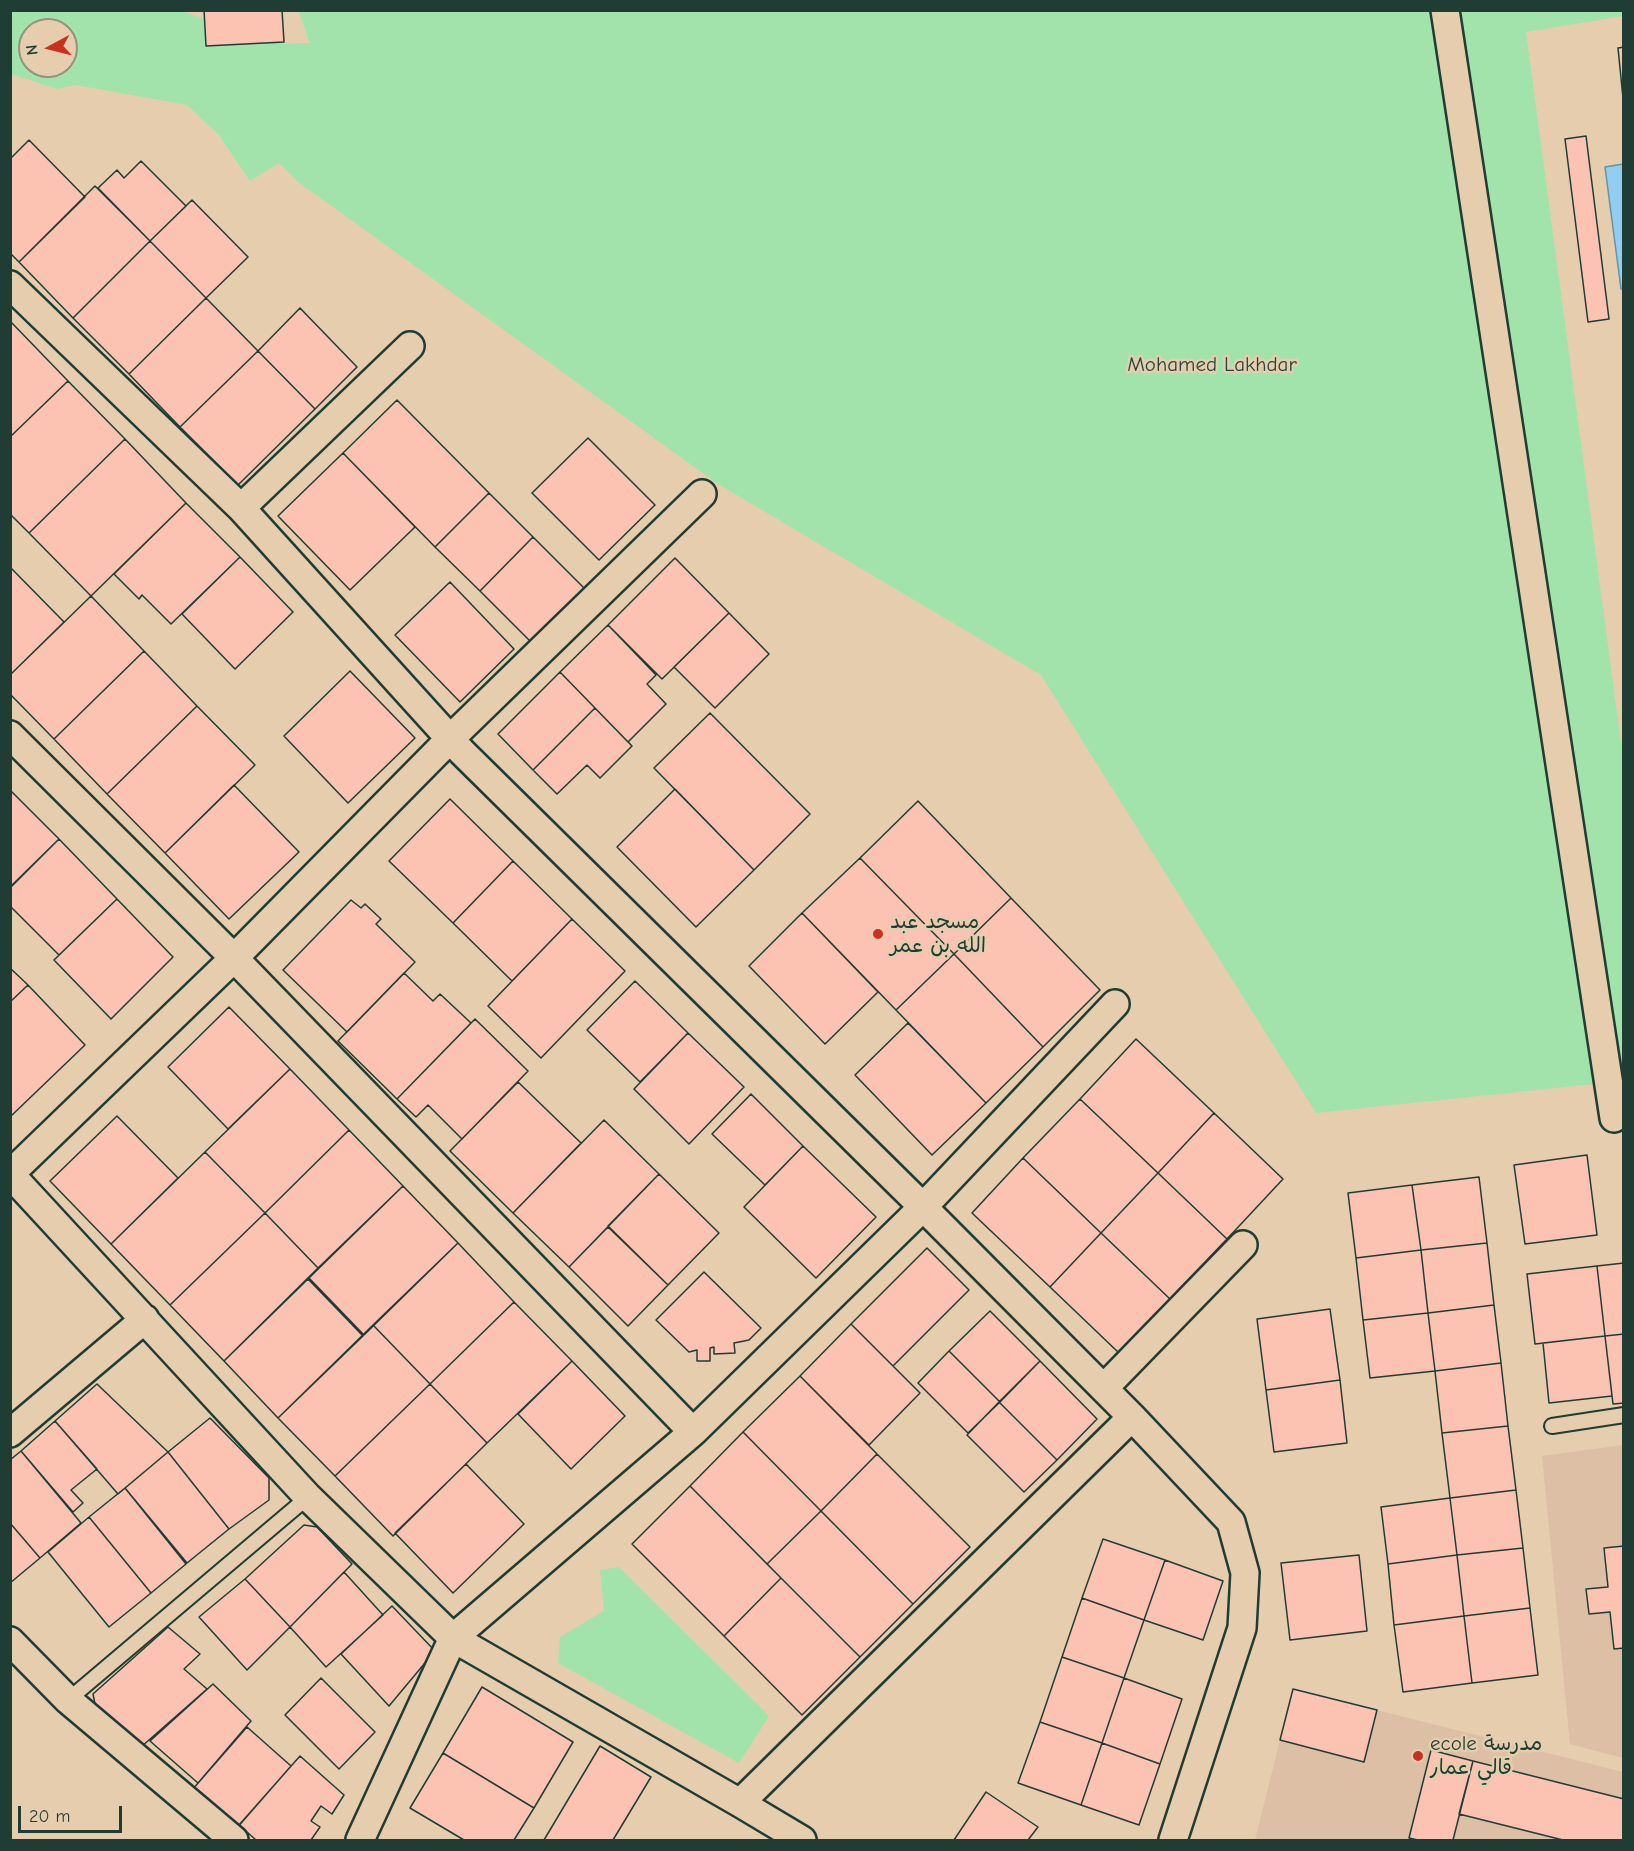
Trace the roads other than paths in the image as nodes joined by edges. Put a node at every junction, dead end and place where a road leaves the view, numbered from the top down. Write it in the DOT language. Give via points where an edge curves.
graph roads {
  1 [pos="1445,10"];
  2 [pos="10,285"];
  3 [pos="410,346"];
  4 [pos="702,494"];
  5 [pos="241,508"];
  6 [pos="10,735"];
  7 [pos="451,738"];
  8 [pos="234,958"];
  9 [pos="1115,1004"];
  10 [pos="1614,1118"];
  11 [pos="923,1207"];
  12 [pos="1243,1245"];
  13 [pos="145,1319"];
  14 [pos="1104,1388"];
  15 [pos="1623,1415"];
  16 [pos="1132,1417"];
  17 [pos="1552,1425"];
  18 [pos="693,1432"];
  19 [pos="10,1433"];
  20 [pos="308,1497"];
  21 [pos="453,1638"];
  22 [pos="10,1641"];
  23 [pos="68,1700"];
  24 [pos="740,1803"];
  25 [pos="234,1840"];
  26 [pos="360,1840"];
  27 [pos="802,1840"];
  28 [pos="1173,1840"];
  1 -- 10 [label="street"];
  2 -- 5 [label="street"];
  3 -- 5 [label="street"];
  4 -- 7 [label="street"];
  5 -- 7 [label="street"];
  6 -- 8 [label="street"];
  7 -- 8 [label="street"];
  7 -- 11 [label="street"];
  8 -- 13 [label="street" via="10,1174"];
  8 -- 18 [label="street"];
  9 -- 11 [label="street"];
  11 -- 14 [label="street"];
  11 -- 18 [label="street"];
  12 -- 14 [label="street"];
  13 -- 19 [label="street"];
  13 -- 20 [label="street"];
  14 -- 16 [label="street"];
  15 -- 17 [label="lane"];
  16 -- 24 [label="street"];
  16 -- 28 [label="street" via="1231,1522 1245,1574 1242,1628"];
  18 -- 21 [label="street"];
  20 -- 21 [label="street"];
  20 -- 23 [label="lane"];
  21 -- 24 [label="street"];
  21 -- 26 [label="street"];
  22 -- 23 [label="street"];
  23 -- 25 [label="street"];
  24 -- 27 [label="street"];
}
